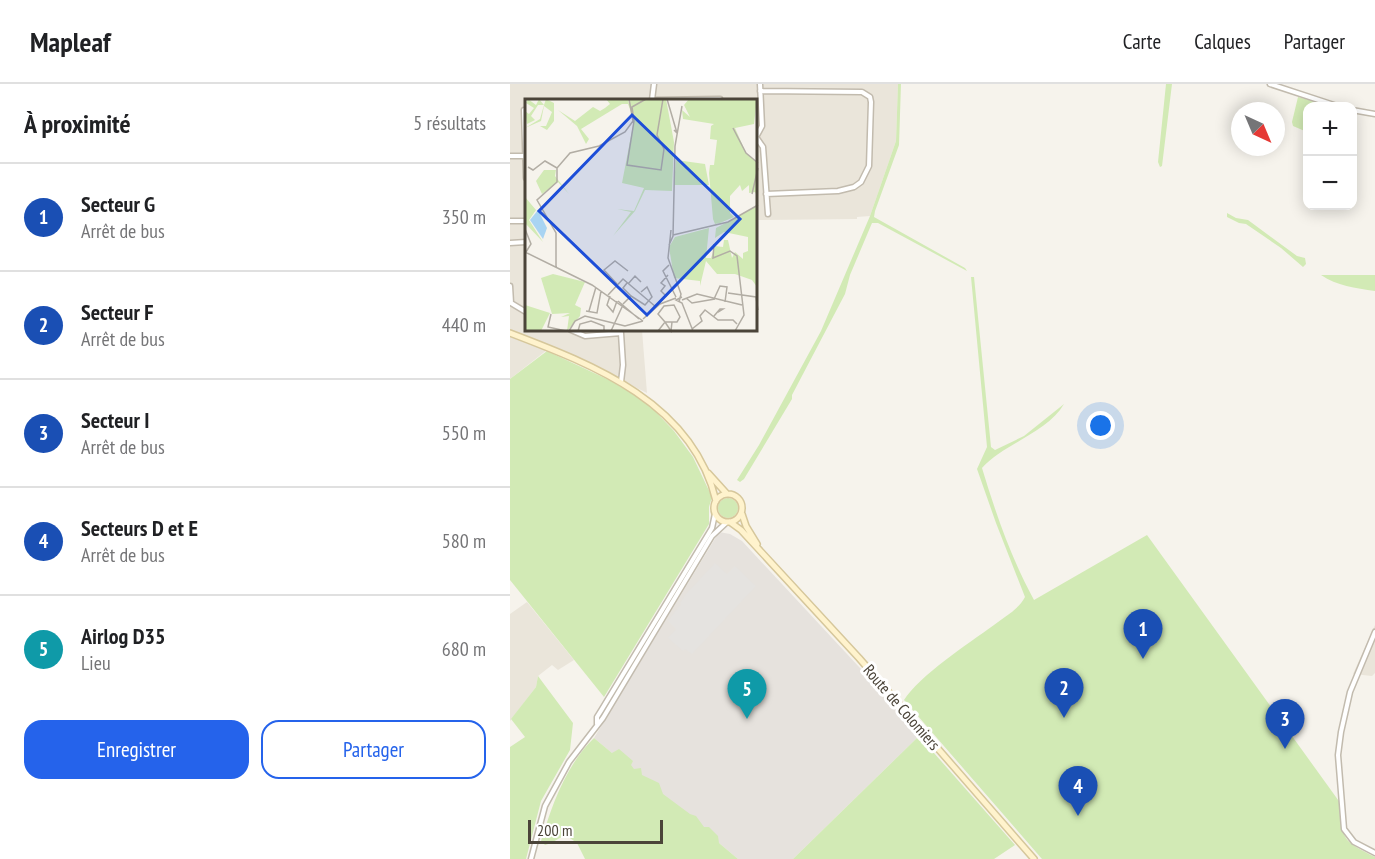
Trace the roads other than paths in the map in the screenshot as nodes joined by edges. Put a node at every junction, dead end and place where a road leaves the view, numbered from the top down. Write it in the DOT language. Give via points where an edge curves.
graph roads {
  1 [pos="654,84"];
  2 [pos="760,84"];
  3 [pos="1270,84"];
  4 [pos="760,91"];
  5 [pos="652,99"];
  6 [pos="1325,102"];
  7 [pos="524,110"];
  8 [pos="1357,111"];
  9 [pos="1375,114"];
  10 [pos="525,133"];
  11 [pos="758,133"];
  12 [pos="758,140"];
  13 [pos="766,195"];
  14 [pos="768,214"];
  15 [pos="525,242"];
  16 [pos="510,243"];
  17 [pos="510,287"];
  18 [pos="525,312"];
  19 [pos="576,332"];
  20 [pos="585,332"];
  21 [pos="614,332"];
  22 [pos="621,332"];
  23 [pos="510,333"];
  24 [pos="585,336"];
  25 [pos="623,369"];
  26 [pos="613,378"];
  27 [pos="621,382"];
  28 [pos="702,465"];
  29 [pos="727,494"];
  30 [pos="716,501"];
  31 [pos="715,514"];
  32 [pos="742,514"];
  33 [pos="728,522"];
  34 [pos="766,558"];
  35 [pos="1375,632"];
  36 [pos="597,724"];
  37 [pos="1375,853"];
  38 [pos="531,859"];
  39 [pos="1034,859"];
  1 -- 5 [label="street"];
  2 -- 4 [label="street"];
  3 -- 6 [label="street"];
  4 -- 11 [label="street" via="762,126"];
  4 -- 13 [label="street" via="862,92 871,102 869,166 861,182 838,191"];
  7 -- 10 [label="street"];
  8 -- 9 [label="street"];
  12 -- 13 [label="street" via="763,147"];
  13 -- 14 [label="street"];
  15 -- 16 [label="street"];
  17 -- 18 [label="street" via="511,303"];
  19 -- 24 [label="street"];
  20 -- 24 [label="street"];
  21 -- 24 [label="street"];
  22 -- 25 [label="street"];
  23 -- 26 [label="main road"];
  25 -- 26 [label="street"];
  25 -- 27 [label="street"];
  26 -- 27 [label="main road"];
  27 -- 28 [label="main road" via="668,417"];
  28 -- 29 [label="main road"];
  28 -- 30 [label="main road"];
  29 -- 30 [label="main road"];
  29 -- 32 [label="main road" via="740,499"];
  30 -- 31 [label="main road"];
  31 -- 33 [label="main road"];
  31 -- 36 [label="street" via="712,528 597,717"];
  32 -- 33 [label="main road"];
  32 -- 34 [label="main road, Route de Colomiers"];
  33 -- 34 [label="main road, Route de Colomiers" via="741,530"];
  33 -- 36 [label="street" via="712,536"];
  34 -- 39 [label="main road, Route de Colomiers"];
  35 -- 37 [label="street" via="1350,692 1338,755 1344,829 1354,842"];
  36 -- 38 [label="street" via="575,753 545,806"];
}
